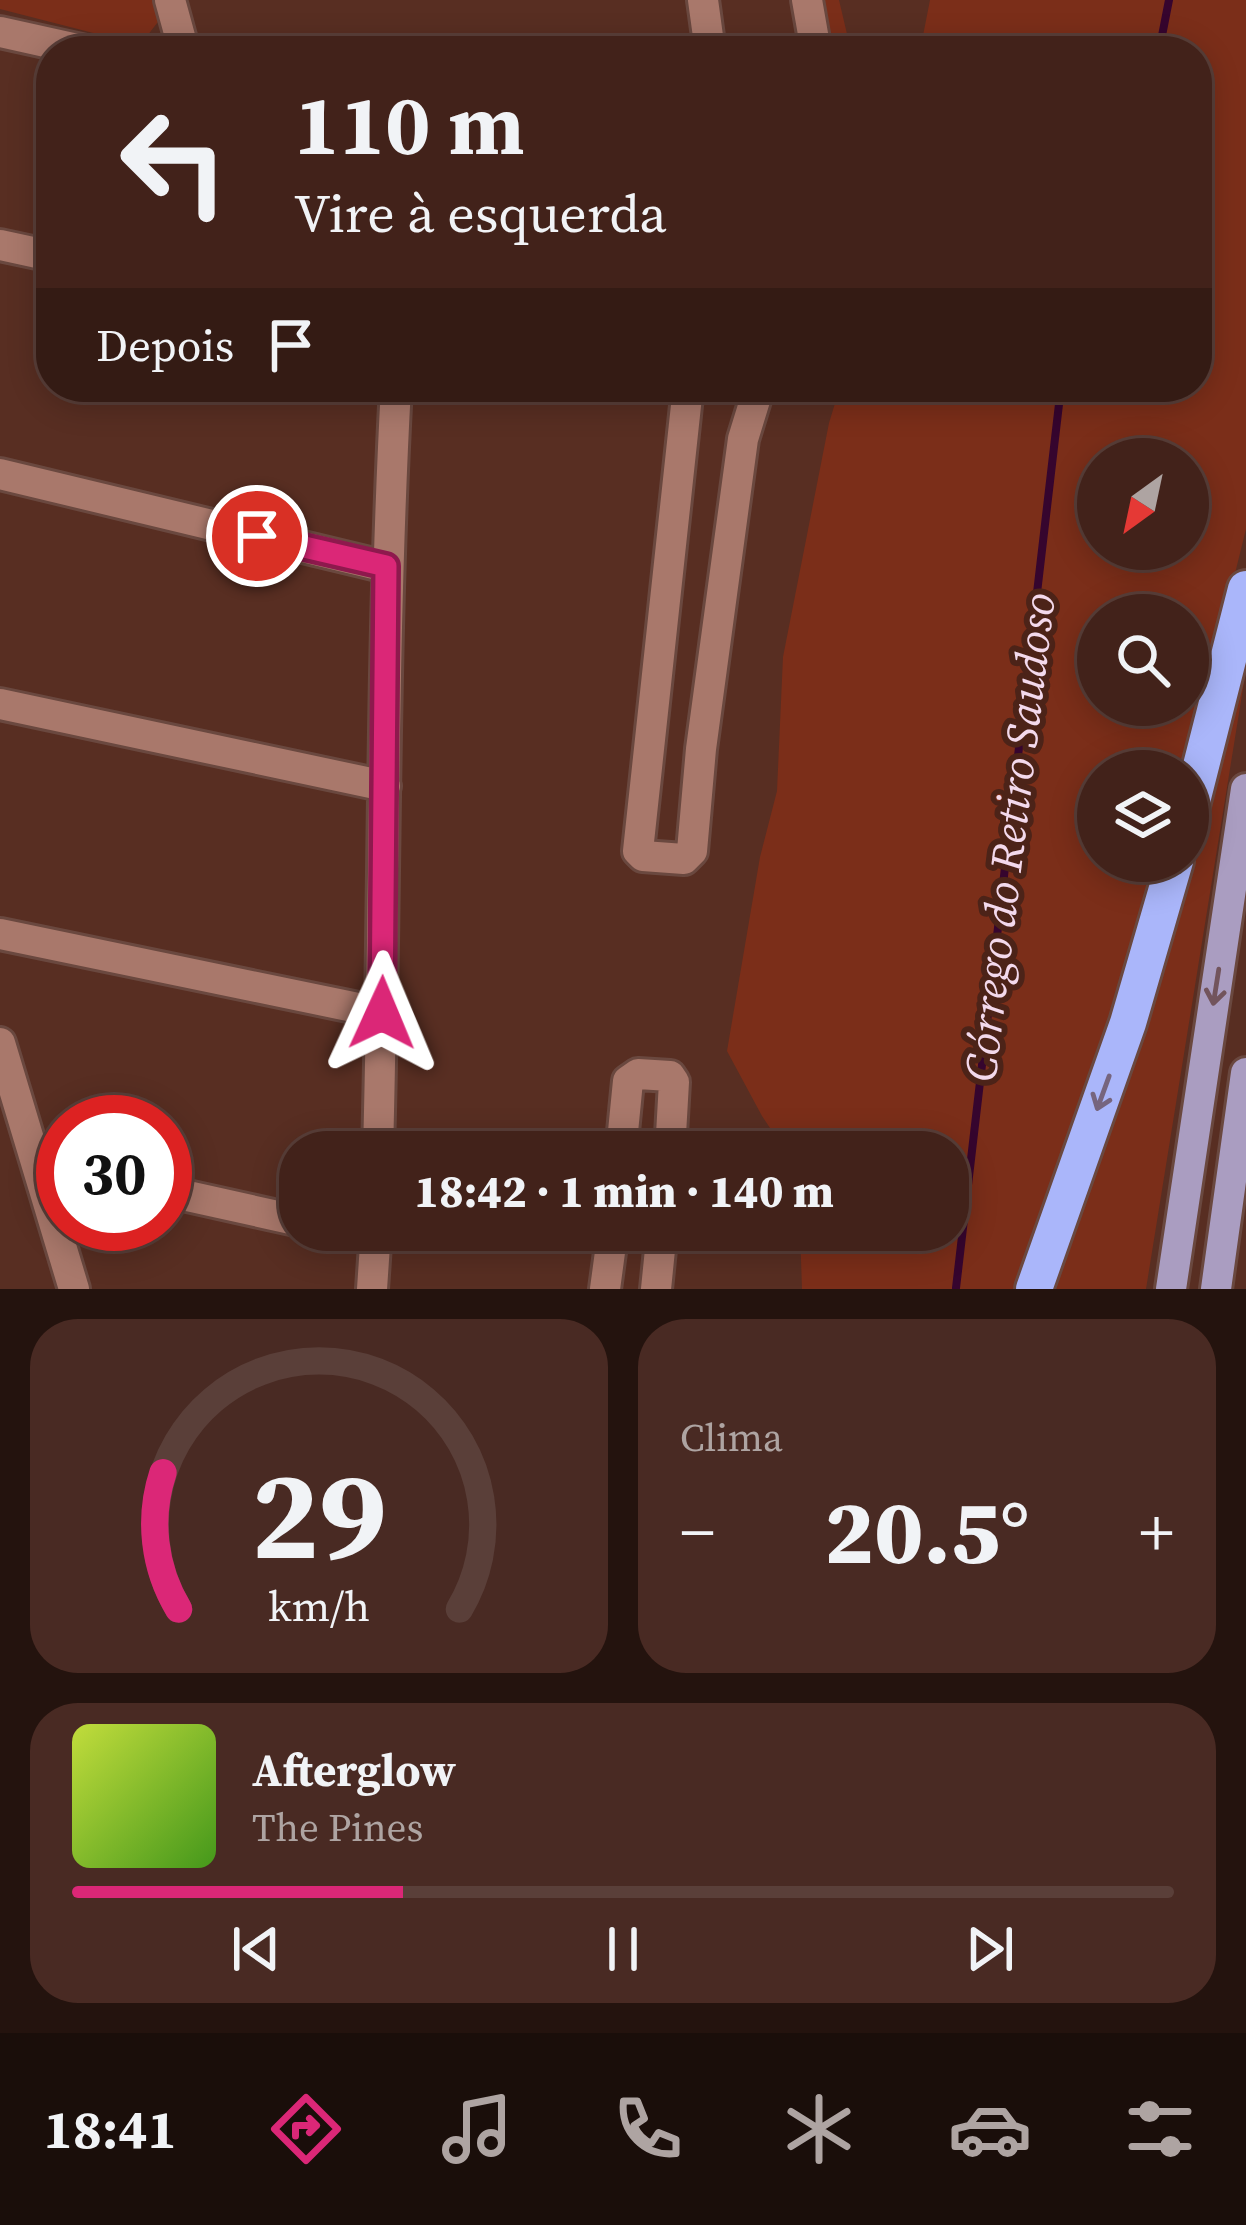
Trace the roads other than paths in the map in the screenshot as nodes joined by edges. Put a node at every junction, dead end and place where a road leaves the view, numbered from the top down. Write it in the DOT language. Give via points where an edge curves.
graph roads {
  1 [pos="170,0"];
  2 [pos="704,0"];
  3 [pos="807,0"];
  4 [pos="0,32"];
  5 [pos="180,36"];
  6 [pos="708,36"];
  7 [pos="812,36"];
  8 [pos="36,40"];
  9 [pos="0,245"];
  10 [pos="36,253"];
  11 [pos="395,402"];
  12 [pos="686,402"];
  13 [pos="754,402"];
  14 [pos="0,474"];
  15 [pos="386,566"];
  16 [pos="1246,589"];
  17 [pos="0,704"];
  18 [pos="1205,750"];
  19 [pos="385,786"];
  20 [pos="1246,788"];
  21 [pos="1169,882"];
  22 [pos="0,934"];
  23 [pos="382,1013"];
  24 [pos="0,1043"];
  25 [pos="1246,1073"];
  26 [pos="36,1130"];
  27 [pos="379,1131"];
  28 [pos="623,1131"];
  29 [pos="671,1131"];
  30 [pos="192,1197"];
  31 [pos="279,1216"];
  32 [pos="67,1251"];
  33 [pos="374,1251"];
  34 [pos="610,1251"];
  35 [pos="660,1251"];
  36 [pos="74,1289"];
  37 [pos="373,1289"];
  38 [pos="605,1289"];
  39 [pos="656,1289"];
  40 [pos="1034,1289"];
  41 [pos="1171,1289"];
  42 [pos="1216,1289"];
  1 -- 5 [label="street"];
  2 -- 6 [label="street"];
  3 -- 7 [label="street"];
  4 -- 8 [label="street"];
  9 -- 10 [label="street"];
  11 -- 15 [label="street"];
  12 -- 13 [label="street" via="638,851 684,859 692,851 743,439"];
  14 -- 15 [label="street"];
  15 -- 19 [label="street"];
  16 -- 18 [label="highway"];
  17 -- 19 [label="street"];
  19 -- 23 [label="street"];
  20 -- 41 [label="main road, one-way"];
  21 -- 40 [label="highway, one-way"];
  22 -- 23 [label="street"];
  23 -- 27 [label="street"];
  24 -- 26 [label="street"];
  25 -- 42 [label="main road"];
  28 -- 29 [label="street" via="628,1081 638,1073 674,1082"];
  30 -- 31 [label="street"];
  32 -- 36 [label="street"];
  33 -- 37 [label="street"];
  34 -- 38 [label="street"];
  35 -- 39 [label="street"];
}
